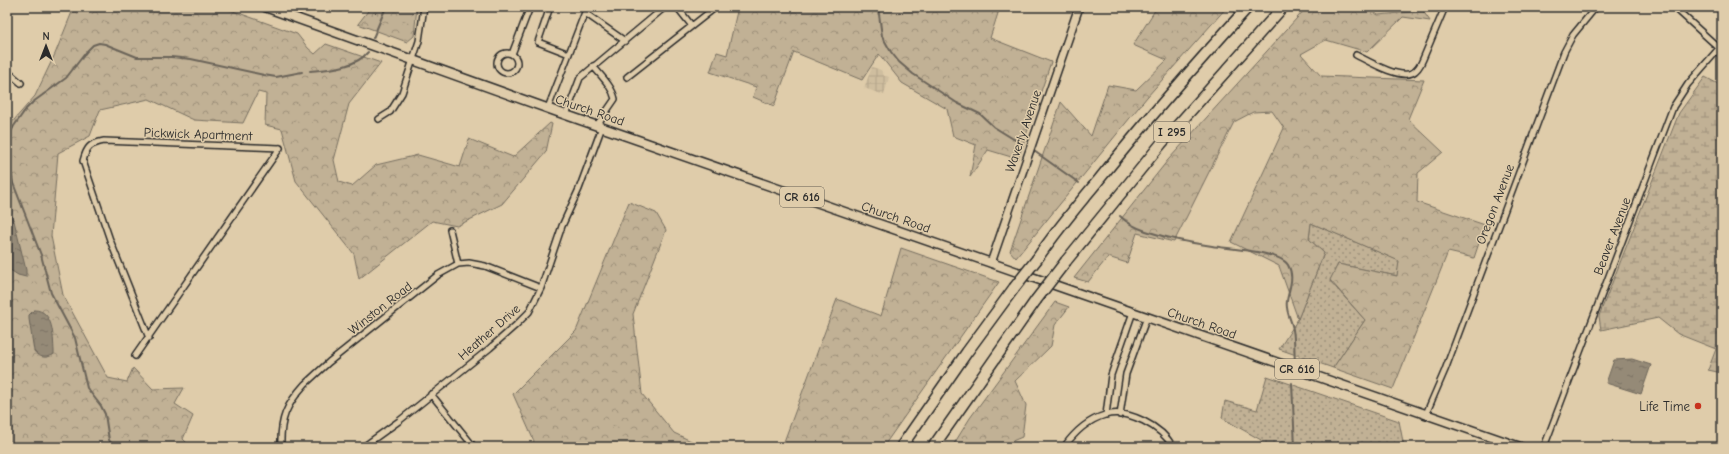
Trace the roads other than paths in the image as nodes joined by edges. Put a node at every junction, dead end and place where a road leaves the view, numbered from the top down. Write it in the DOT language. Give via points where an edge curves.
graph roads {
  1 [pos="265,7"];
  2 [pos="424,7"];
  3 [pos="530,7"];
  4 [pos="550,7"];
  5 [pos="587,7"];
  6 [pos="665,7"];
  7 [pos="678,7"];
  8 [pos="716,7"];
  9 [pos="1079,7"];
  10 [pos="1248,7"];
  11 [pos="1283,7"];
  12 [pos="1445,7"];
  13 [pos="1596,7"];
  14 [pos="1674,7"];
  15 [pos="585,13"];
  16 [pos="692,26"];
  17 [pos="625,41"];
  18 [pos="1721,47"];
  19 [pos="512,54"];
  20 [pos="569,54"];
  21 [pos="1356,55"];
  22 [pos="412,60"];
  23 [pos="593,66"];
  24 [pos="7,72"];
  25 [pos="627,78"];
  26 [pos="21,83"];
  27 [pos="548,108"];
  28 [pos="566,115"];
  29 [pos="379,119"];
  30 [pos="600,126"];
  31 [pos="450,230"];
  32 [pos="991,263"];
  33 [pos="458,264"];
  34 [pos="541,288"];
  35 [pos="1133,312"];
  36 [pos="1147,317"];
  37 [pos="148,338"];
  38 [pos="135,356"];
  39 [pos="431,394"];
  40 [pos="1426,414"];
  41 [pos="1106,415"];
  42 [pos="1120,415"];
  43 [pos="281,447"];
  44 [pos="363,447"];
  45 [pos="474,447"];
  46 [pos="901,447"];
  47 [pos="933,447"];
  48 [pos="1064,447"];
  49 [pos="1173,447"];
  50 [pos="1520,447"];
  51 [pos="1544,447"];
  1 -- 22 [label="main road, Church Road / CR 616"];
  2 -- 22 [label="street" via="419,41"];
  3 -- 19 [label="street"];
  4 -- 20 [label="street" via="538,42"];
  5 -- 15 [label="street"];
  6 -- 17 [label="street"];
  7 -- 16 [label="street"];
  8 -- 16 [label="street"];
  9 -- 32 [label="street, Waverly Avenue"];
  10 -- 46 [label="highway, I 295, bridge" via="1192,69 1077,207 967,352"];
  11 -- 47 [label="highway, I 295, bridge" via="1165,140 1066,261"];
  12 -- 21 [label="street" via="1423,59 1412,73 1395,73"];
  13 -- 40 [label="street, Oregon Avenue" via="1573,35 1564,52 1445,370"];
  14 -- 18 [label="street"];
  15 -- 17 [label="street"];
  15 -- 20 [label="street"];
  16 -- 25 [label="street"];
  17 -- 23 [label="street"];
  18 -- 51 [label="street, Beaver Avenue" via="1688,84 1673,107"];
  20 -- 27 [label="street"];
  22 -- 27 [label="main road, Church Road / CR 616"];
  22 -- 29 [label="street" via="398,101 390,112"];
  23 -- 28 [label="street" via="580,78"];
  23 -- 30 [label="street, Heather Drive" via="610,86 615,99"];
  24 -- 26 [label="street"];
  27 -- 28 [label="main road, Church Road / CR 616"];
  28 -- 30 [label="main road, Church Road / CR 616"];
  30 -- 32 [label="main road, Church Road / CR 616"];
  30 -- 34 [label="street, Heather Drive"];
  31 -- 33 [label="street"];
  32 -- 35 [label="main road, Church Road / CR 616"];
  33 -- 34 [label="street" via="485,266"];
  33 -- 43 [label="street, Winston Road" via="438,276 305,384 284,414"];
  34 -- 39 [label="street, Heather Drive" via="533,305 516,325"];
  35 -- 36 [label="main road, Church Road / CR 616"];
  35 -- 41 [label="street" via="1111,375"];
  36 -- 40 [label="main road, Church Road / CR 616"];
  36 -- 42 [label="street" via="1126,374"];
  37 -- 37 [label="street, Pickwick Apartment" via="188,281 280,148 104,141 93,143 86,150 84,161 110,240"];
  37 -- 38 [label="street, Pickwick Apartment"];
  39 -- 44 [label="street, Heather Drive"];
  39 -- 45 [label="street"];
  40 -- 50 [label="main road, Church Road / CR 616"];
  41 -- 42 [label="street"];
  41 -- 48 [label="street" via="1080,429"];
  42 -- 49 [label="street" via="1140,419 1154,426 1166,436"];
}
